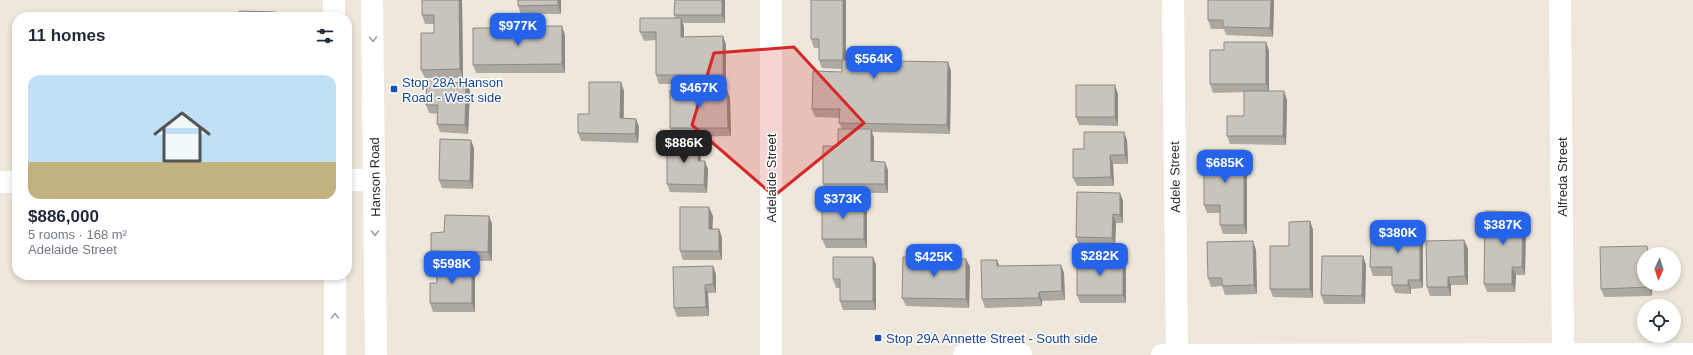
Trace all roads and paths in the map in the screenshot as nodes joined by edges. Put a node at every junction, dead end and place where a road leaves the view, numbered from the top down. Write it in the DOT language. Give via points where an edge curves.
graph roads {
  1 [pos="334,0"];
  2 [pos="372,0"];
  3 [pos="771,0"];
  4 [pos="1173,0"];
  5 [pos="1560,0"];
  6 [pos="334,12"];
  7 [pos="352,180"];
  8 [pos="375,180"];
  9 [pos="0,182"];
  10 [pos="12,182"];
  11 [pos="335,280"];
  12 [pos="1563,354"];
  13 [pos="1693,354"];
  14 [pos="335,355"];
  15 [pos="376,355"];
  16 [pos="771,355"];
  17 [pos="964,355"];
  18 [pos="1021,355"];
  19 [pos="1162,355"];
  20 [pos="1177,355"];
  1 -- 6 [label="street"];
  2 -- 8 [label="street, Hanson Road, one-way"];
  3 -- 16 [label="street, Adelaide Street"];
  4 -- 20 [label="street, Adele Street"];
  5 -- 12 [label="street, Alfreda Street"];
  7 -- 8 [label="street"];
  8 -- 15 [label="street, Hanson Road, one-way"];
  9 -- 10 [label="street"];
  14 -- 11 [label="street, one-way"];
  12 -- 13 [label="street"];
  12 -- 20 [label="street"];
  17 -- 18 [label="street" via="982,352"];
  19 -- 20 [label="street"];
}
